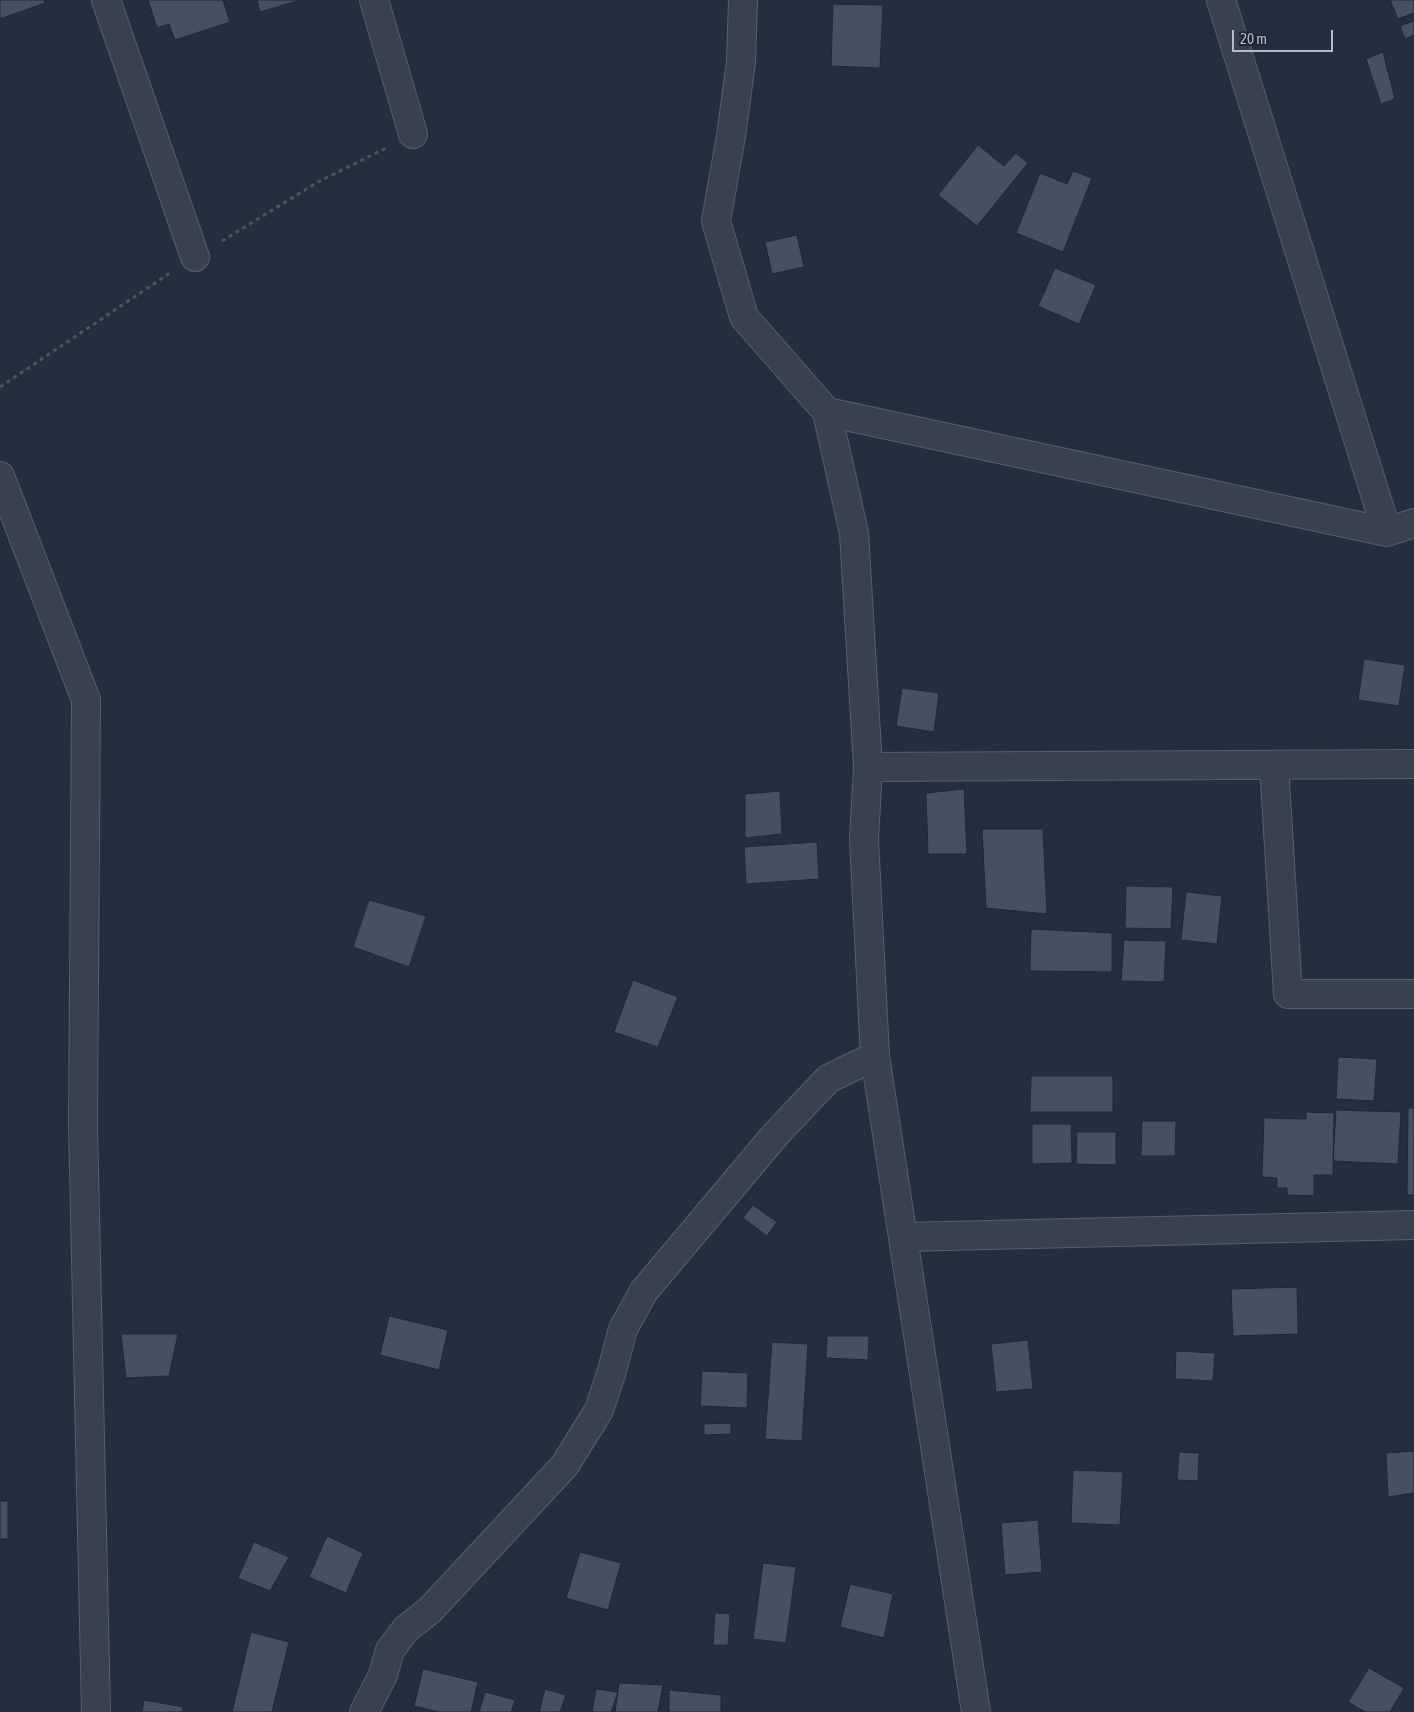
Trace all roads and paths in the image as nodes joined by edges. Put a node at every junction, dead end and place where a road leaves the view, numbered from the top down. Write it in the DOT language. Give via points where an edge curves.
graph roads {
  1 [pos="106,0"];
  2 [pos="743,0"];
  3 [pos="1221,0"];
  4 [pos="378,1"];
  5 [pos="414,134"];
  6 [pos="195,257"];
  7 [pos="0,387"];
  8 [pos="827,412"];
  9 [pos="0,476"];
  10 [pos="1414,523"];
  11 [pos="1387,532"];
  12 [pos="1414,764"];
  13 [pos="1274,765"];
  14 [pos="868,767"];
  15 [pos="1414,994"];
  16 [pos="875,1056"];
  17 [pos="1414,1225"];
  18 [pos="903,1237"];
  19 [pos="96,1712"];
  20 [pos="364,1712"];
  21 [pos="976,1712"];
  1 -- 6 [label="street"];
  2 -- 8 [label="street" via="731,136 716,221 744,317"];
  3 -- 11 [label="street"];
  4 -- 5 [label="street"];
  5 -- 6 [label="path" via="318,182"];
  6 -- 7 [label="path"];
  8 -- 11 [label="street"];
  8 -- 14 [label="street" via="854,533"];
  9 -- 19 [label="street" via="86,700 83,1124"];
  10 -- 11 [label="street"];
  12 -- 13 [label="street"];
  13 -- 14 [label="street"];
  13 -- 15 [label="street" via="1288,994"];
  14 -- 16 [label="street" via="864,839"];
  16 -- 18 [label="street"];
  16 -- 20 [label="street" via="828,1079 776,1134 644,1291 623,1329 599,1410 565,1465 430,1610 406,1629 390,1650 383,1676"];
  17 -- 18 [label="street"];
  18 -- 21 [label="street"];
}
